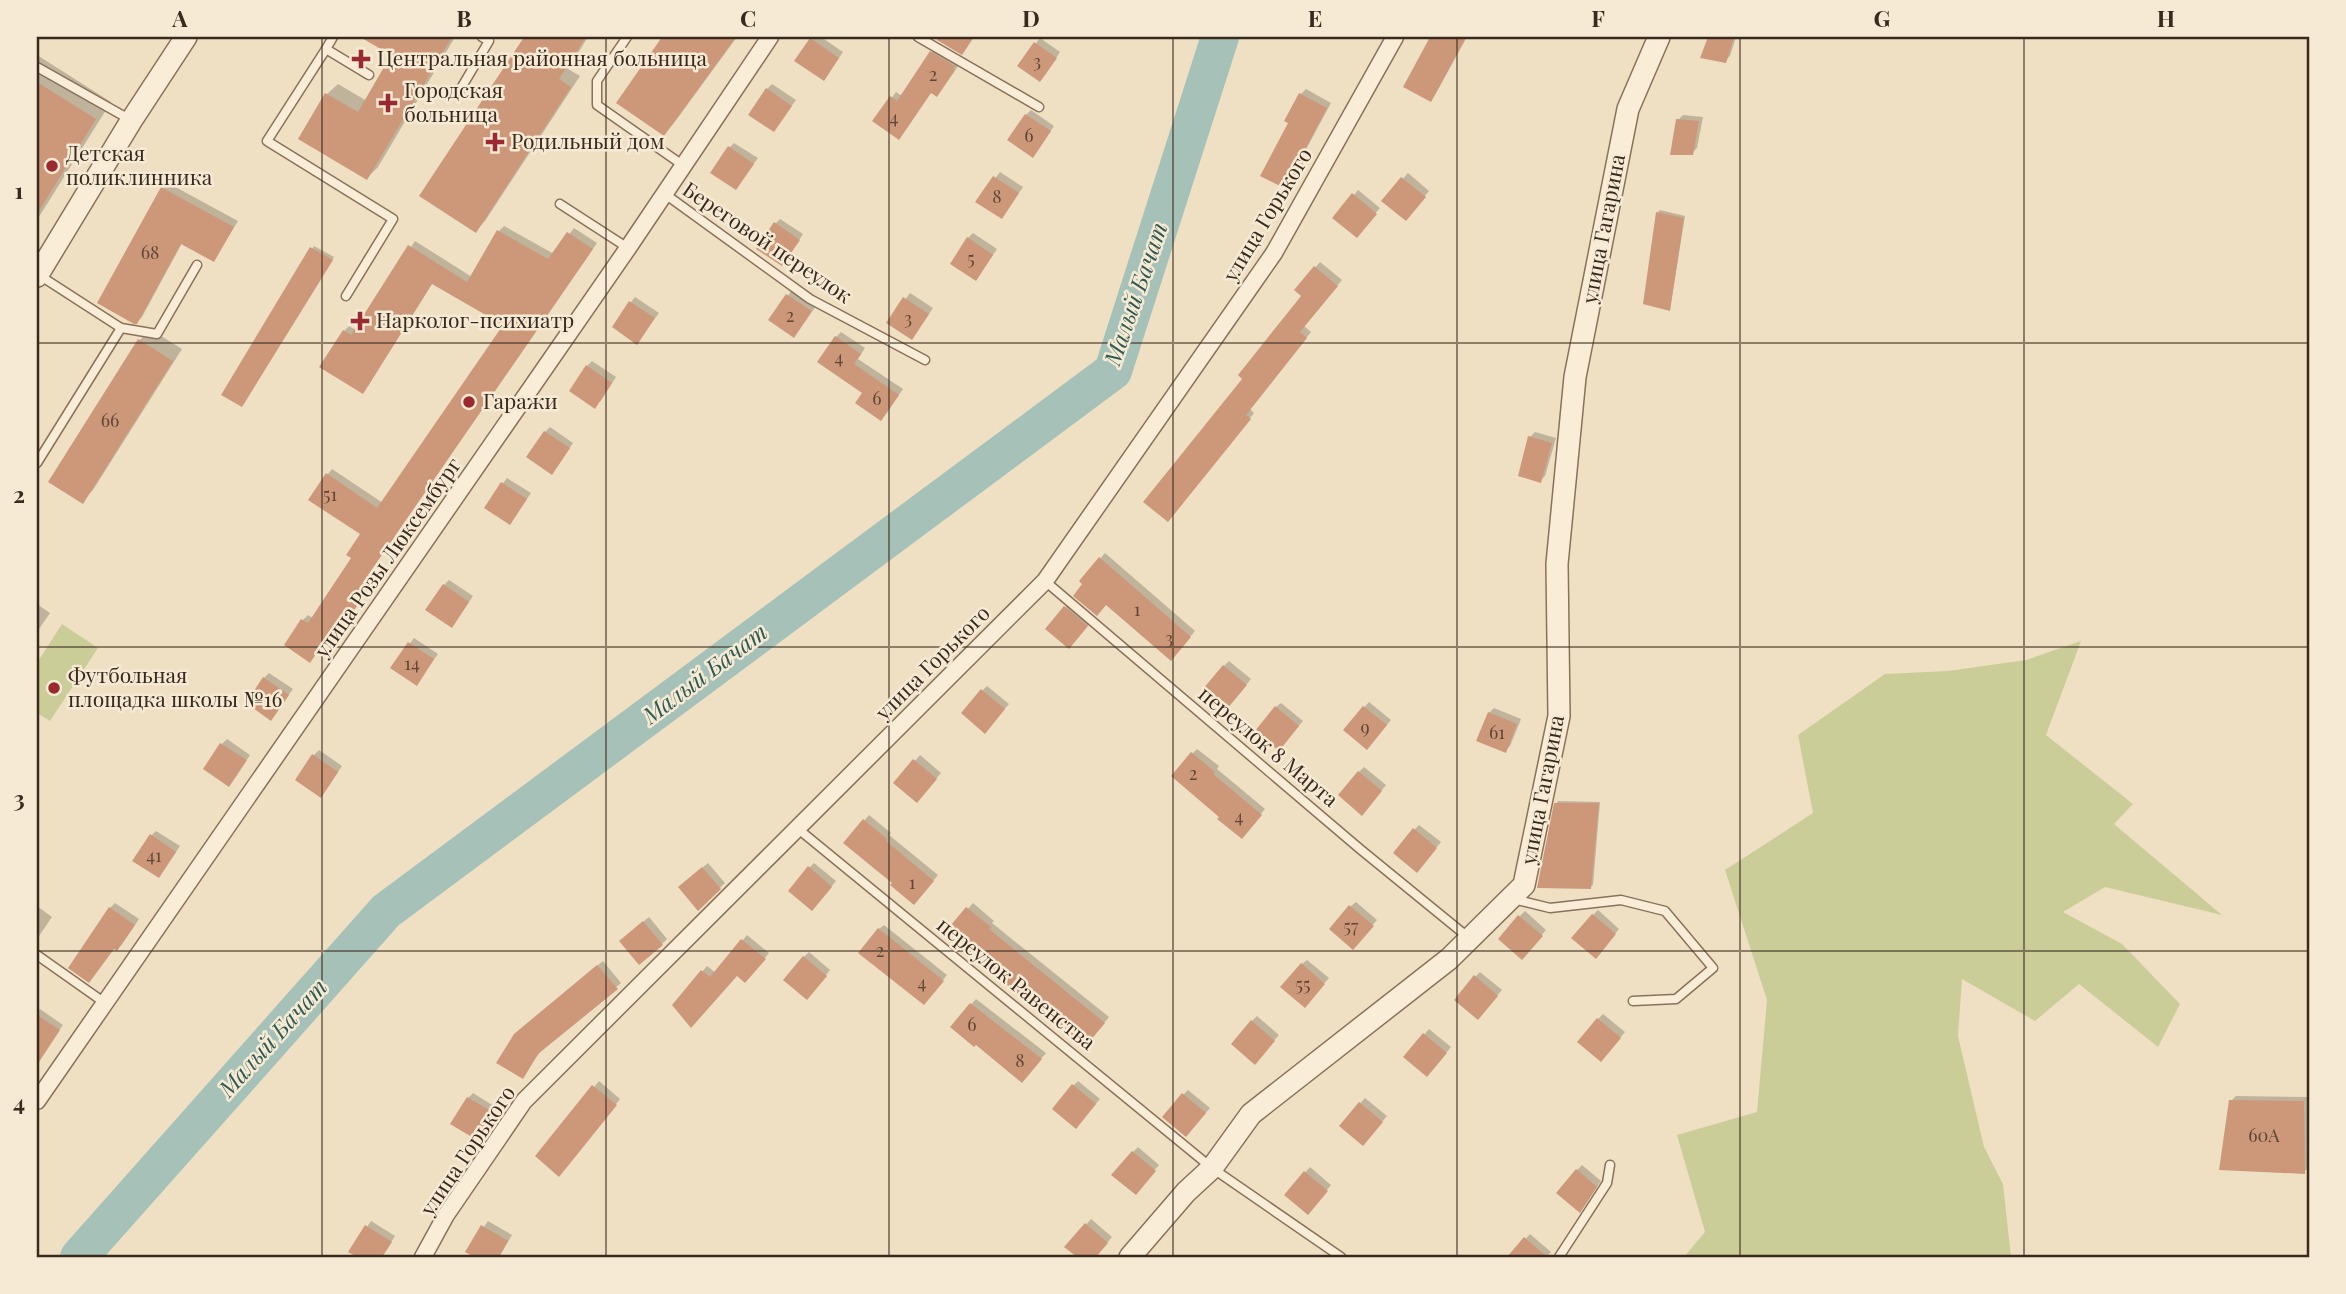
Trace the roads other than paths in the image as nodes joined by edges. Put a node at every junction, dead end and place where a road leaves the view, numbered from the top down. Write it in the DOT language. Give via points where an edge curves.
graph roads {
  1 [pos="186,37"];
  2 [pos="333,37"];
  3 [pos="482,37"];
  4 [pos="627,37"];
  5 [pos="770,37"];
  6 [pos="918,37"];
  7 [pos="1395,37"];
  8 [pos="1659,37"];
  9 [pos="326,49"];
  10 [pos="37,67"];
  11 [pos="369,75"];
  12 [pos="457,95"];
  13 [pos="1039,107"];
  14 [pos="131,121"];
  15 [pos="684,166"];
  16 [pos="665,194"];
  17 [pos="560,204"];
  18 [pos="628,248"];
  19 [pos="197,265"];
  20 [pos="37,274"];
  21 [pos="346,296"];
  22 [pos="121,328"];
  23 [pos="925,360"];
  24 [pos="37,463"];
  25 [pos="1045,581"];
  26 [pos="797,828"];
  27 [pos="1510,899"];
  28 [pos="1470,939"];
  29 [pos="37,955"];
  30 [pos="1633,1001"];
  31 [pos="105,1003"];
  32 [pos="37,1101"];
  33 [pos="1610,1165"];
  34 [pos="1212,1168"];
  35 [pos="423,1257"];
  36 [pos="1130,1257"];
  37 [pos="1341,1257"];
  38 [pos="1559,1257"];
  1 -- 14 [label="street"];
  2 -- 9 [label="lane"];
  3 -- 12 [label="lane" via="489,41"];
  4 -- 15 [label="lane" via="597,81 597,105"];
  5 -- 15 [label="street, улица Розы Люксембург"];
  6 -- 13 [label="lane"];
  7 -- 25 [label="street, улица Горького" via="1274,253"];
  8 -- 27 [label="street, улица Гагарина" via="1628,109 1575,376 1557,564 1559,716 1524,885"];
  9 -- 11 [label="lane"];
  9 -- 21 [label="lane" via="267,141 393,219"];
  10 -- 14 [label="lane"];
  14 -- 20 [label="street"];
  15 -- 16 [label="street, улица Розы Люксембург"];
  16 -- 18 [label="street, улица Розы Люксембург"];
  16 -- 23 [label="lane, Береговой переулок" via="810,299"];
  17 -- 18 [label="lane"];
  18 -- 31 [label="street, улица Розы Люксембург"];
  19 -- 22 [label="lane" via="157,334"];
  20 -- 22 [label="lane"];
  22 -- 24 [label="lane"];
  25 -- 26 [label="street, улица Горького"];
  25 -- 28 [label="lane, переулок 8 Марта"];
  26 -- 34 [label="lane, переулок Равенства"];
  26 -- 35 [label="street, улица Горького" via="524,1101 446,1215"];
  27 -- 28 [label="street, улица Гагарина"];
  27 -- 30 [label="lane" via="1550,908 1621,900 1665,911 1713,968 1676,999"];
  28 -- 34 [label="street, улица Гагарина" via="1251,1114"];
  29 -- 31 [label="lane"];
  31 -- 32 [label="street, улица Розы Люксембург"];
  33 -- 38 [label="lane" via="1607,1183"];
  34 -- 36 [label="street, улица Гагарина"];
  34 -- 37 [label="lane, переулок Равенства"];
}
